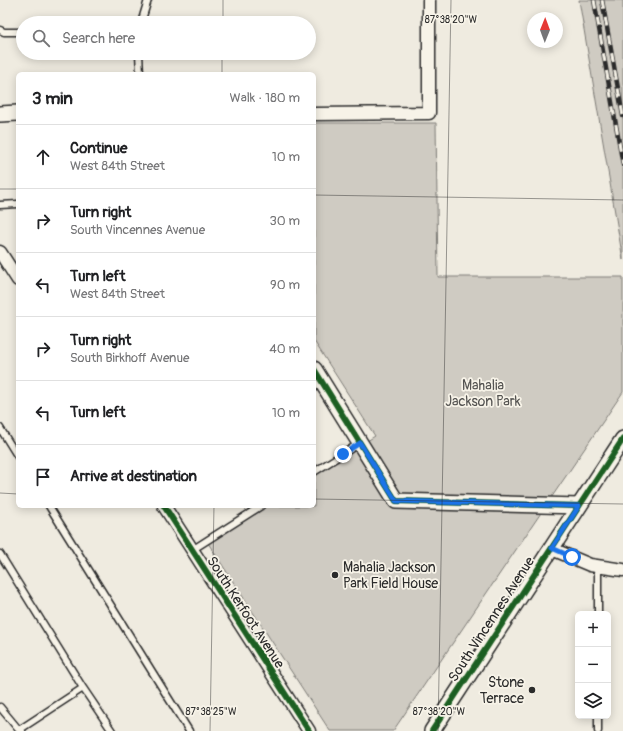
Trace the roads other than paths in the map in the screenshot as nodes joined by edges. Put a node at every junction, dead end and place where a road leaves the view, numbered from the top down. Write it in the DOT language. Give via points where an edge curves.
graph roads {
  1 [pos="148,0"];
  2 [pos="429,0"];
  3 [pos="143,16"];
  4 [pos="0,30"];
  5 [pos="16,32"];
  6 [pos="139,60"];
  7 [pos="140,72"];
  8 [pos="16,112"];
  9 [pos="0,114"];
  10 [pos="316,114"];
  11 [pos="16,204"];
  12 [pos="0,205"];
  13 [pos="0,252"];
  14 [pos="16,277"];
  15 [pos="316,373"];
  16 [pos="0,428"];
  17 [pos="623,439"];
  18 [pos="360,443"];
  19 [pos="16,454"];
  20 [pos="316,471"];
  21 [pos="579,506"];
  22 [pos="50,508"];
  23 [pos="165,508"];
  24 [pos="258,508"];
  25 [pos="552,548"];
  26 [pos="192,550"];
  27 [pos="0,554"];
  28 [pos="598,567"];
  29 [pos="623,570"];
  30 [pos="598,611"];
  31 [pos="83,688"];
  32 [pos="0,707"];
  33 [pos="598,719"];
  34 [pos="21,730"];
  35 [pos="112,731"];
  36 [pos="189,731"];
  37 [pos="309,731"];
  38 [pos="432,731"];
  39 [pos="598,731"];
  1 -- 3 [label="lane"];
  2 -- 10 [label="street" via="428,113"];
  4 -- 5 [label="lane"];
  6 -- 7 [label="lane"];
  8 -- 9 [label="street"];
  11 -- 12 [label="lane"];
  13 -- 14 [label="street"];
  15 -- 18 [label="street"];
  16 -- 19 [label="lane"];
  17 -- 21 [label="street, South Vincennes Avenue"];
  18 -- 20 [label="lane"];
  18 -- 21 [label="street" via="396,501"];
  21 -- 25 [label="street, South Vincennes Avenue"];
  22 -- 36 [label="lane"];
  23 -- 26 [label="street, South Kerfoot Avenue"];
  24 -- 26 [label="lane"];
  25 -- 28 [label="street"];
  25 -- 38 [label="street, South Vincennes Avenue"];
  26 -- 37 [label="street, South Kerfoot Avenue"];
  27 -- 31 [label="lane"];
  28 -- 29 [label="street"];
  28 -- 30 [label="lane"];
  31 -- 34 [label="lane"];
  31 -- 35 [label="lane"];
  32 -- 34 [label="lane"];
  33 -- 39 [label="lane"];
}
